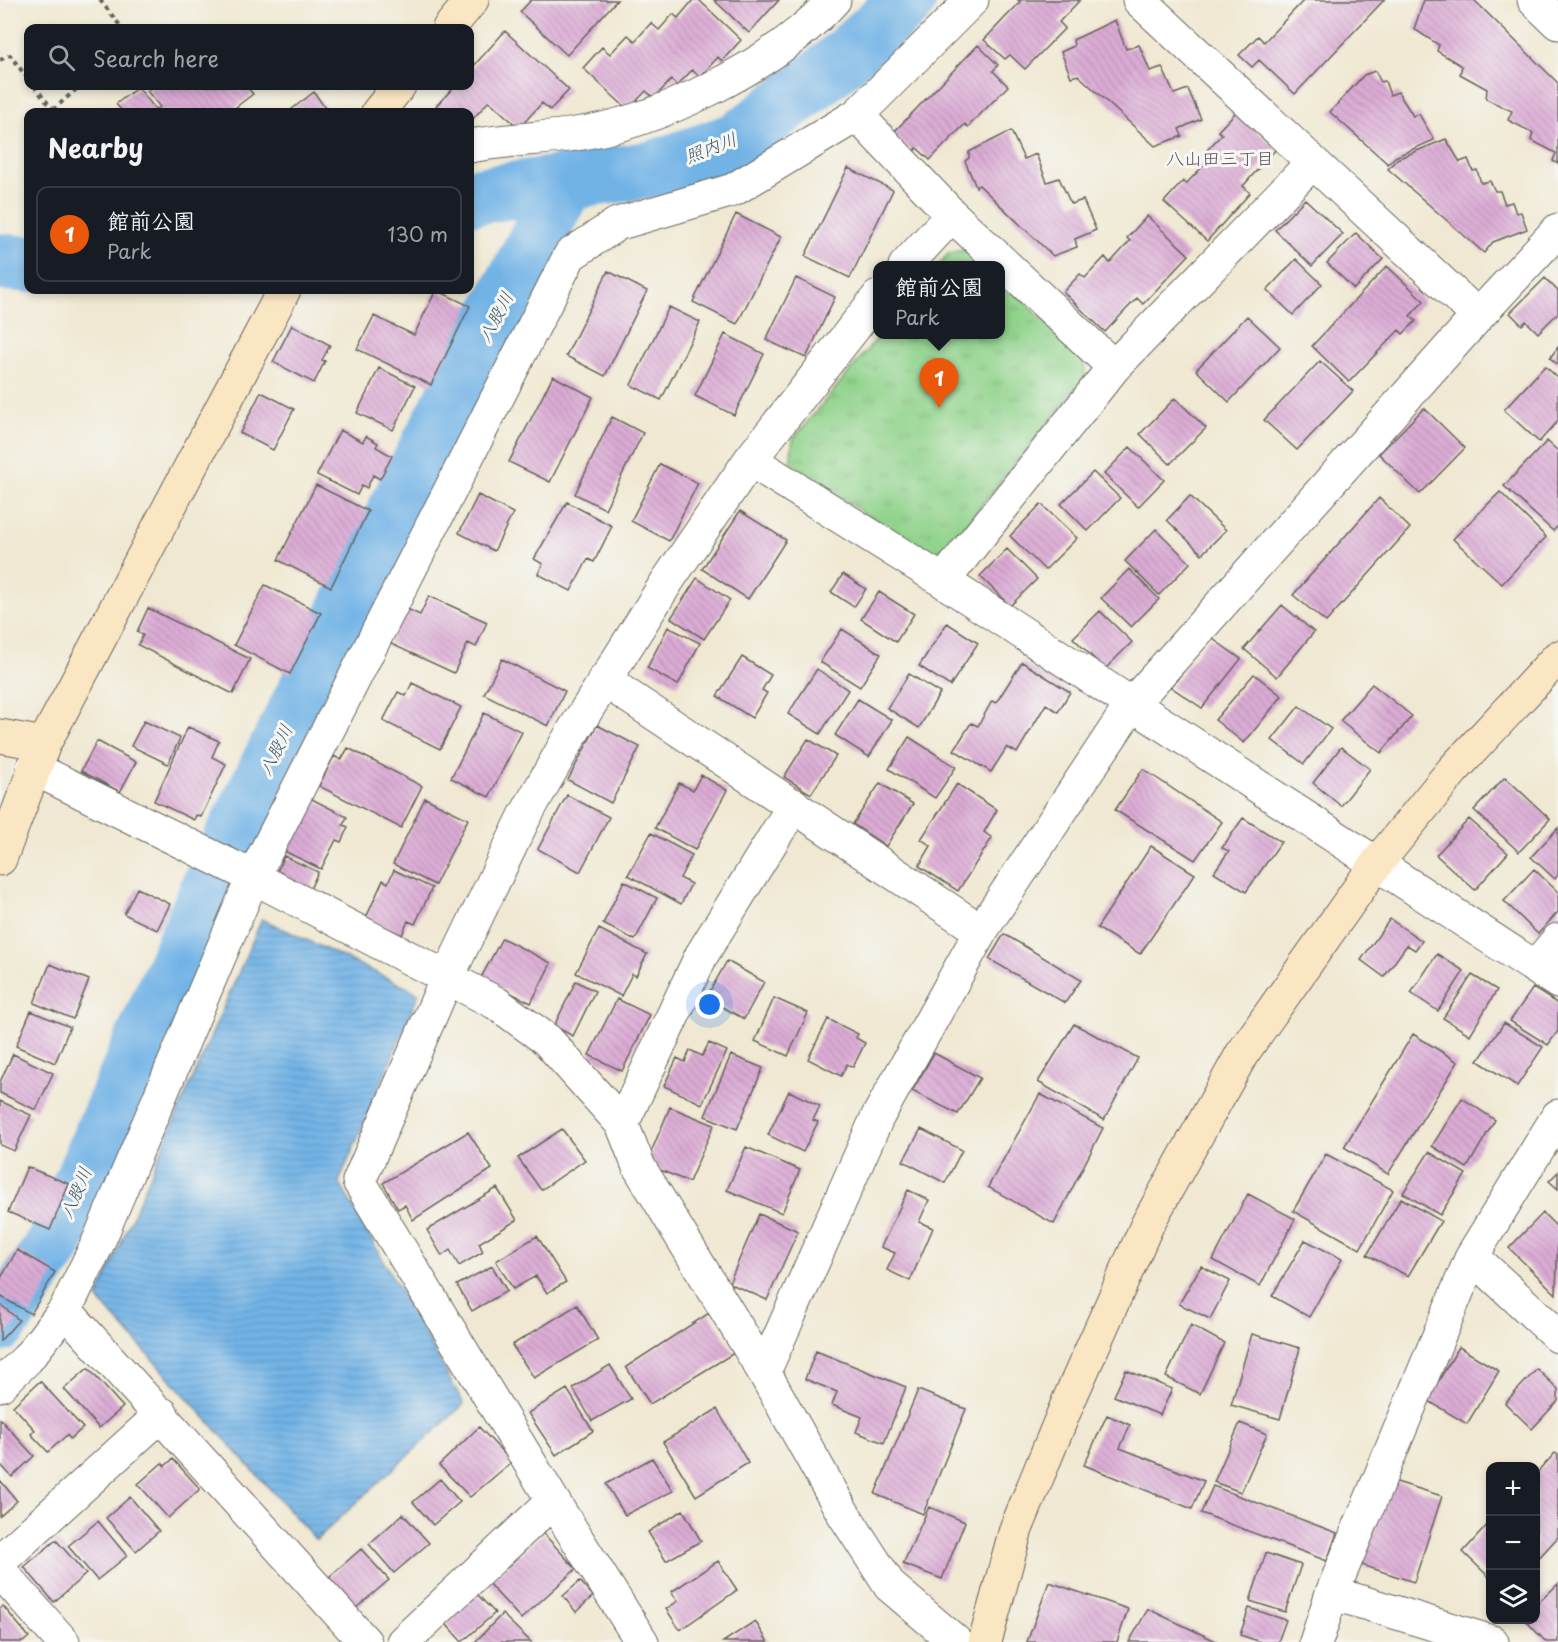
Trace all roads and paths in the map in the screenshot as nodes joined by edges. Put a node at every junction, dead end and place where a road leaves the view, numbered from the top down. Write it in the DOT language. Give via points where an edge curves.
graph roads {
  1 [pos="100,0"];
  2 [pos="471,0"];
  3 [pos="834,0"];
  4 [pos="972,0"];
  5 [pos="1139,0"];
  6 [pos="1534,0"];
  7 [pos="1558,23"];
  8 [pos="119,24"];
  9 [pos="451,24"];
  10 [pos="0,60"];
  11 [pos="24,74"];
  12 [pos="37,90"];
  13 [pos="76,90"];
  14 [pos="396,90"];
  15 [pos="52,108"];
  16 [pos="57,108"];
  17 [pos="381,108"];
  18 [pos="857,115"];
  19 [pos="474,145"];
  20 [pos="1313,162"];
  21 [pos="952,215"];
  22 [pos="1558,230"];
  23 [pos="910,261"];
  24 [pos="1001,261"];
  25 [pos="1005,265"];
  26 [pos="282,294"];
  27 [pos="873,303"];
  28 [pos="1478,316"];
  29 [pos="1114,367"];
  30 [pos="750,460"];
  31 [pos="943,581"];
  32 [pos="1558,657"];
  33 [pos="604,680"];
  34 [pos="1132,704"];
  35 [pos="0,736"];
  36 [pos="39,756"];
  37 [pos="794,805"];
  38 [pos="0,860"];
  39 [pos="1377,863"];
  40 [pos="253,877"];
  41 [pos="981,931"];
  42 [pos="1558,940"];
  43 [pos="1547,974"];
  44 [pos="446,980"];
  45 [pos="1558,1116"];
  46 [pos="621,1124"];
  47 [pos="1472,1256"];
  48 [pos="65,1310"];
  49 [pos="1558,1336"];
  50 [pos="764,1372"];
  51 [pos="0,1384"];
  52 [pos="162,1414"];
  53 [pos="553,1501"];
  54 [pos="0,1561"];
  55 [pos="0,1571"];
  56 [pos="1332,1593"];
  57 [pos="53,1639"];
  58 [pos="365,1642"];
  59 [pos="403,1642"];
  60 [pos="642,1642"];
  61 [pos="956,1642"];
  62 [pos="985,1642"];
  63 [pos="1316,1642"];
  64 [pos="1492,1642"];
  1 -- 8 [label="path"];
  2 -- 9 [label="street"];
  3 -- 19 [label="street" via="798,33 732,77 672,106 571,135"];
  4 -- 18 [label="street"];
  5 -- 20 [label="street"];
  6 -- 7 [label="street"];
  10 -- 11 [label="path" via="10,55"];
  12 -- 15 [label="path"];
  13 -- 16 [label="path"];
  14 -- 17 [label="street"];
  18 -- 21 [label="street"];
  18 -- 40 [label="street" via="733,190 616,224 570,255"];
  20 -- 28 [label="street"];
  20 -- 29 [label="street"];
  21 -- 23 [label="street"];
  21 -- 24 [label="street"];
  22 -- 28 [label="street"];
  25 -- 29 [label="street"];
  26 -- 36 [label="street"];
  27 -- 30 [label="street"];
  28 -- 34 [label="street"];
  29 -- 31 [label="street"];
  30 -- 31 [label="street"];
  30 -- 33 [label="street"];
  31 -- 34 [label="street"];
  32 -- 39 [label="street" via="1453,770"];
  33 -- 37 [label="street"];
  33 -- 44 [label="street" via="525,816"];
  34 -- 39 [label="street"];
  34 -- 41 [label="street"];
  35 -- 36 [label="street"];
  36 -- 38 [label="street"];
  36 -- 40 [label="street"];
  37 -- 41 [label="street"];
  37 -- 46 [label="street" via="701,956"];
  39 -- 43 [label="street"];
  39 -- 62 [label="street" via="1242,1054 1148,1223 1016,1529"];
  40 -- 44 [label="street"];
  40 -- 48 [label="street" via="97,1245"];
  41 -- 50 [label="street" via="877,1118"];
  42 -- 43 [label="street"];
  44 -- 46 [label="street" via="496,1003 547,1040"];
  44 -- 53 [label="street" via="359,1181"];
  45 -- 47 [label="street"];
  46 -- 50 [label="street" via="639,1167"];
  47 -- 49 [label="street"];
  47 -- 56 [label="street"];
  48 -- 51 [label="street" via="27,1359"];
  48 -- 52 [label="street"];
  50 -- 61 [label="street" via="843,1513 890,1586"];
  52 -- 54 [label="street"];
  52 -- 58 [label="street"];
  53 -- 59 [label="street"];
  53 -- 60 [label="street"];
  55 -- 57 [label="street"];
  56 -- 63 [label="street"];
  56 -- 64 [label="street"];
}
